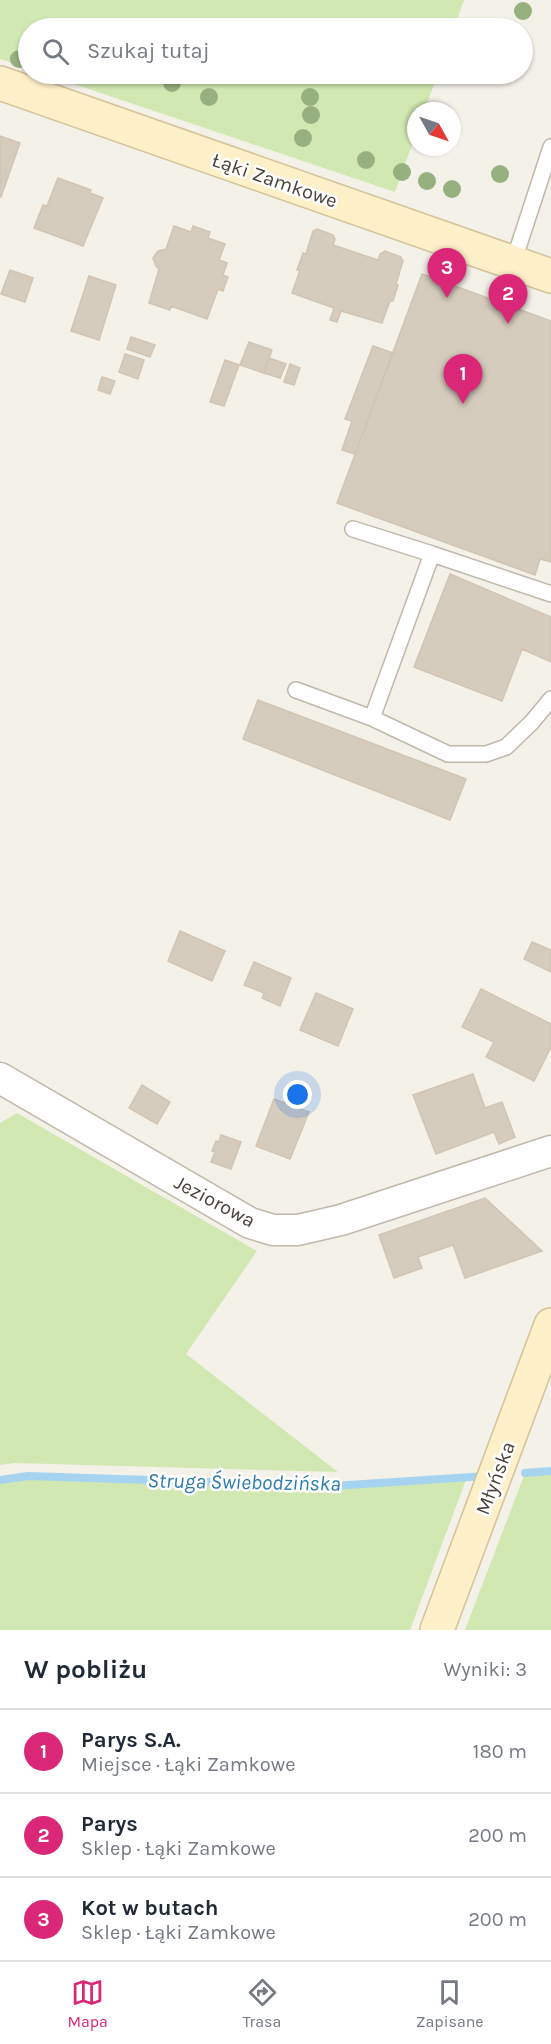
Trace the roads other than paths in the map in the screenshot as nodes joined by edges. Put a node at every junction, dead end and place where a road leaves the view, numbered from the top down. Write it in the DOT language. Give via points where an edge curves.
graph roads {
  1 [pos="0,83"];
  2 [pos="551,147"];
  3 [pos="513,263"];
  4 [pos="551,276"];
  5 [pos="353,529"];
  6 [pos="432,554"];
  7 [pos="551,594"];
  8 [pos="296,690"];
  9 [pos="551,699"];
  10 [pos="372,718"];
  11 [pos="0,1078"];
  12 [pos="551,1150"];
  13 [pos="551,1325"];
  14 [pos="437,1630"];
  1 -- 3 [label="street, Łąki Zamkowe"];
  2 -- 3 [label="lane"];
  3 -- 4 [label="street, Łąki Zamkowe"];
  5 -- 6 [label="lane"];
  6 -- 7 [label="lane"];
  6 -- 10 [label="lane"];
  8 -- 10 [label="lane"];
  9 -- 10 [label="lane" via="506,747 486,754 448,754"];
  11 -- 12 [label="street, Jeziorowa" via="241,1218 273,1230 298,1230 341,1220"];
  13 -- 14 [label="street, Młyńska"];
}
